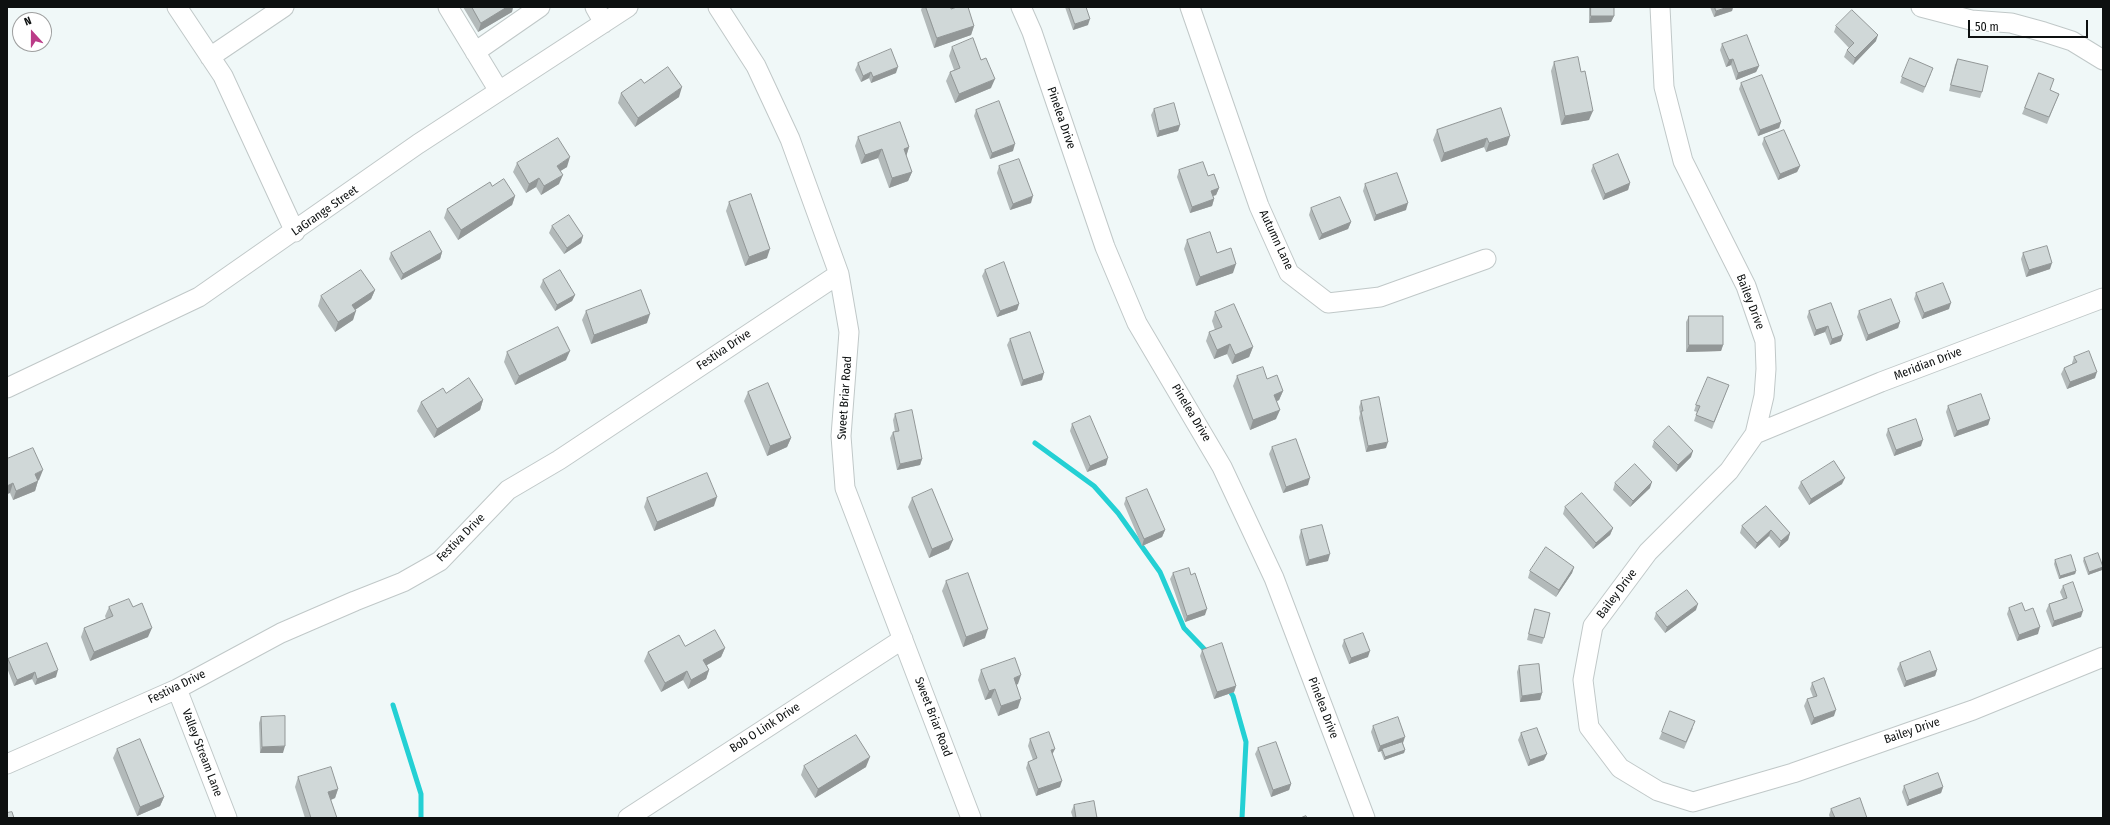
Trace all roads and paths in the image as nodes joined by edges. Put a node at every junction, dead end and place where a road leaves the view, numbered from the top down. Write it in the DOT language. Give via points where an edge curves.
graph roads {
  1 [pos="178,7"];
  2 [pos="284,7"];
  3 [pos="448,7"];
  4 [pos="540,7"];
  5 [pos="628,7"];
  6 [pos="718,7"];
  7 [pos="1021,7"];
  8 [pos="1190,7"];
  9 [pos="1660,7"];
  10 [pos="1921,7"];
  11 [pos="600,15"];
  12 [pos="475,52"];
  13 [pos="210,57"];
  14 [pos="2103,60"];
  15 [pos="499,92"];
  16 [pos="295,232"];
  17 [pos="1486,259"];
  18 [pos="839,274"];
  19 [pos="2103,298"];
  20 [pos="7,388"];
  21 [pos="1754,434"];
  22 [pos="903,639"];
  23 [pos="2103,657"];
  24 [pos="177,689"];
  25 [pos="7,764"];
  26 [pos="227,818"];
  27 [pos="628,818"];
  28 [pos="971,818"];
  29 [pos="1365,818"];
  1 -- 13 [label="street"];
  2 -- 13 [label="street"];
  3 -- 12 [label="street"];
  4 -- 12 [label="street"];
  5 -- 11 [label="street, LaGrange Street"];
  6 -- 18 [label="street, Sweet Briar Road" via="756,66 790,139"];
  7 -- 29 [label="street, Pinelea Drive" via="1032,32 1108,254 1137,323 1222,466 1274,578"];
  8 -- 17 [label="street, Autumn Lane" via="1259,206 1289,273 1328,303 1380,297"];
  9 -- 21 [label="street, Bailey Drive" via="1664,87 1683,160 1746,286 1765,341 1764,396"];
  10 -- 14 [label="street" via="1971,20 2011,23 2044,32 2072,41"];
  11 -- 15 [label="street, LaGrange Street"];
  12 -- 15 [label="street"];
  13 -- 16 [label="street" via="223,76"];
  15 -- 16 [label="street, LaGrange Street" via="418,144"];
  16 -- 20 [label="street, LaGrange Street" via="200,297"];
  18 -- 22 [label="street, Sweet Briar Road" via="850,332 841,436 845,488"];
  18 -- 24 [label="street, Festiva Drive" via="559,460 508,490 440,561 404,582 281,633"];
  19 -- 21 [label="street, Meridian Drive" via="1881,382"];
  21 -- 23 [label="street, Bailey Drive" via="1729,471 1648,552 1593,626 1583,680 1589,727 1620,768 1658,791 1693,802 1793,773 1950,718"];
  22 -- 27 [label="street, Bob O Link Drive"];
  22 -- 28 [label="street, Sweet Briar Road"];
  24 -- 25 [label="street, Festiva Drive"];
  24 -- 26 [label="street, Valley Stream Lane"];
}
